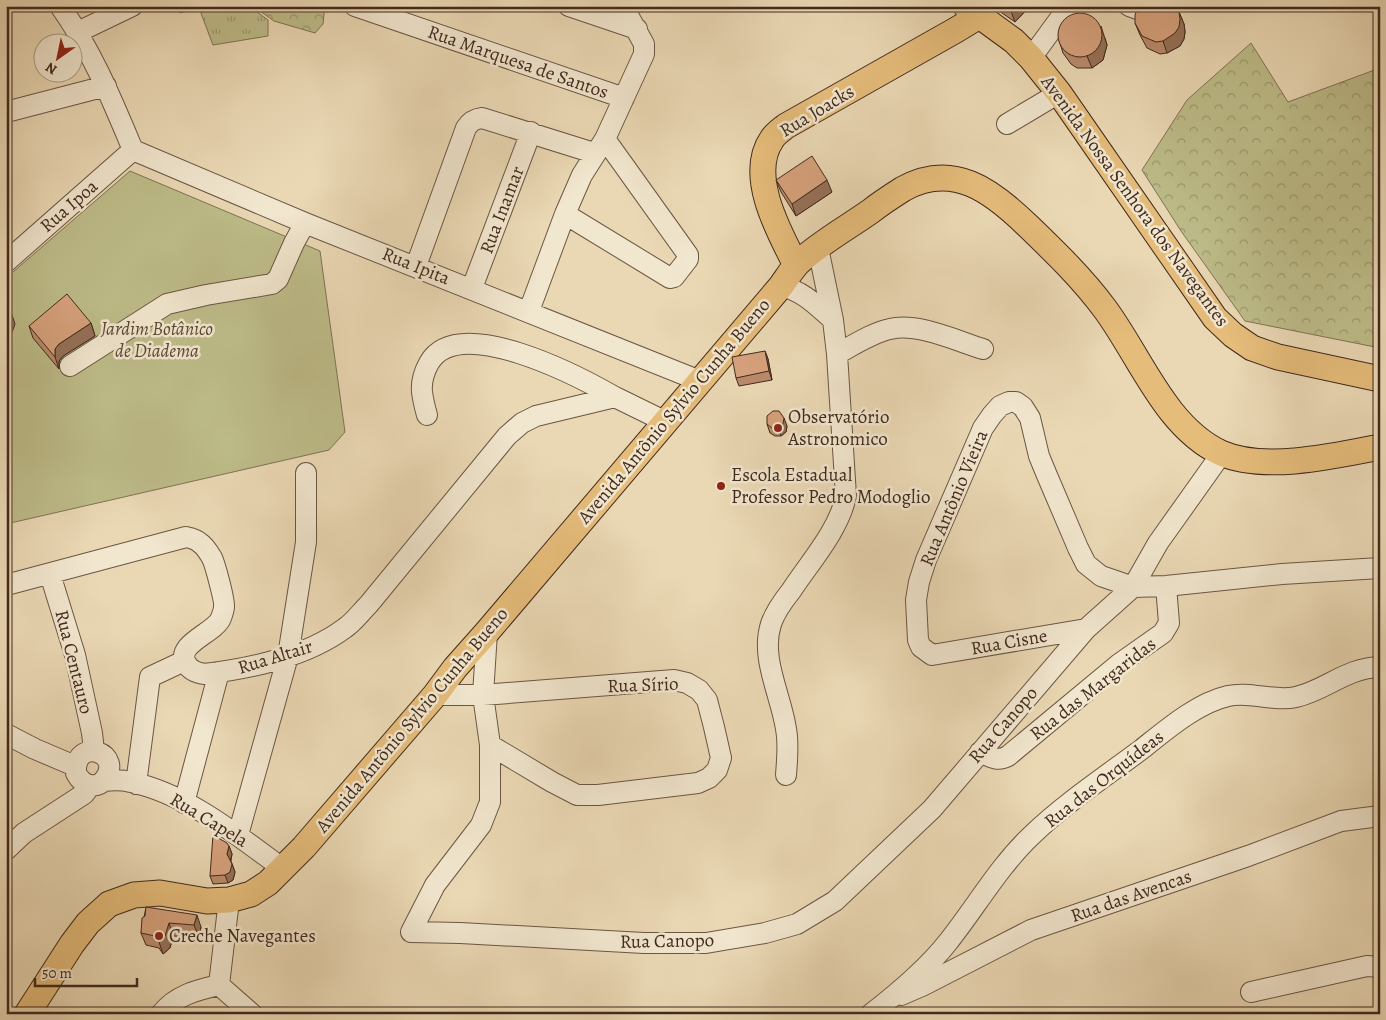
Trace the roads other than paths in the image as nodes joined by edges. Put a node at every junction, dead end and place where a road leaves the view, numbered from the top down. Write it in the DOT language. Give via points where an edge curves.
graph roads {
  1 [pos="60,6"];
  2 [pos="132,6"];
  3 [pos="355,6"];
  4 [pos="569,6"];
  5 [pos="623,6"];
  6 [pos="1069,6"];
  7 [pos="1129,6"];
  8 [pos="1145,6"];
  9 [pos="972,11"];
  10 [pos="637,29"];
  11 [pos="78,32"];
  12 [pos="82,40"];
  13 [pos="1031,58"];
  14 [pos="106,86"];
  15 [pos="1059,93"];
  16 [pos="624,98"];
  17 [pos="6,112"];
  18 [pos="1007,124"];
  19 [pos="531,132"];
  20 [pos="600,146"];
  21 [pos="133,150"];
  22 [pos="565,214"];
  23 [pos="306,223"];
  24 [pos="818,248"];
  25 [pos="6,262"];
  26 [pos="796,265"];
  27 [pos="416,266"];
  28 [pos="780,286"];
  29 [pos="472,288"];
  30 [pos="529,311"];
  31 [pos="833,320"];
  32 [pos="983,349"];
  33 [pos="837,354"];
  34 [pos="70,366"];
  35 [pos="1380,378"];
  36 [pos="700,381"];
  37 [pos="615,397"];
  38 [pos="427,415"];
  39 [pos="666,422"];
  40 [pos="1380,447"];
  41 [pos="1222,453"];
  42 [pos="306,473"];
  43 [pos="1380,568"];
  44 [pos="50,574"];
  45 [pos="6,584"];
  46 [pos="1166,586"];
  47 [pos="1133,587"];
  48 [pos="1086,629"];
  49 [pos="487,632"];
  50 [pos="932,655"];
  51 [pos="288,656"];
  52 [pos="184,660"];
  53 [pos="1380,667"];
  54 [pos="219,672"];
  55 [pos="435,695"];
  56 [pos="483,695"];
  57 [pos="6,734"];
  58 [pos="490,745"];
  59 [pos="980,752"];
  60 [pos="99,770"];
  61 [pos="786,775"];
  62 [pos="133,783"];
  63 [pos="184,803"];
  64 [pos="1380,816"];
  65 [pos="238,835"];
  66 [pos="6,850"];
  67 [pos="282,868"];
  68 [pos="229,900"];
  69 [pos="1380,967"];
  70 [pos="220,984"];
  71 [pos="1251,992"];
  72 [pos="890,999"];
  73 [pos="231,1007"];
  74 [pos="27,1014"];
  75 [pos="161,1014"];
  76 [pos="252,1014"];
  77 [pos="871,1014"];
  1 -- 11 [label="street"];
  2 -- 11 [label="street"];
  3 -- 16 [label="street, Rua Marquesa de Santos"];
  4 -- 10 [label="street"];
  5 -- 10 [label="street"];
  6 -- 13 [label="street"];
  7 -- 8 [label="street" via="1137,9"];
  9 -- 13 [label="main road, Avenida Nossa Senhora dos Navegantes" via="1014,41"];
  9 -- 26 [label="main road, Rua Joacks" via="956,30 786,126 772,138 762,166 767,201 776,229"];
  10 -- 16 [label="street" via="644,44 644,54"];
  12 -- 14 [label="street"];
  13 -- 15 [label="main road, Avenida Nossa Senhora dos Navegantes"];
  14 -- 17 [label="street"];
  14 -- 21 [label="street"];
  15 -- 18 [label="street"];
  15 -- 35 [label="main road, Avenida Nossa Senhora dos Navegantes" via="1215,318 1233,335 1252,348 1278,357"];
  16 -- 20 [label="street"];
  19 -- 20 [label="street"];
  19 -- 27 [label="street" via="482,118 470,122"];
  19 -- 29 [label="street, Rua Inamar"];
  20 -- 22 [label="street" via="582,175"];
  20 -- 22 [label="street" via="688,259 674,278 670,278"];
  21 -- 23 [label="street, Rua Ipita"];
  21 -- 25 [label="street, Rua Ipoa"];
  22 -- 30 [label="street"];
  23 -- 27 [label="street, Rua Ipita"];
  23 -- 34 [label="street" via="272,284 206,294 167,304"];
  24 -- 26 [label="main road, Avenida Antônio Sylvio Cunha Bueno"];
  24 -- 31 [label="street"];
  24 -- 41 [label="main road, Avenida Antônio Sylvio Cunha Bueno" via="904,189 923,181 945,178 967,181 987,191 1081,278 1106,311 1158,395 1180,422"];
  26 -- 28 [label="main road, Avenida Antônio Sylvio Cunha Bueno"];
  27 -- 29 [label="street, Rua Ipita"];
  28 -- 31 [label="street" via="793,288 807,296"];
  28 -- 36 [label="main road, Avenida Antônio Sylvio Cunha Bueno"];
  29 -- 30 [label="street, Rua Ipita"];
  30 -- 36 [label="street, Rua Ipita"];
  31 -- 33 [label="street"];
  32 -- 33 [label="street" via="926,330 904,327 888,329"];
  33 -- 61 [label="street" via="846,496 844,510 780,607 771,624 767,644 786,729"];
  36 -- 39 [label="main road, Avenida Antônio Sylvio Cunha Bueno"];
  37 -- 38 [label="street" via="560,369 501,347 477,343 456,345 442,350 426,369 422,394"];
  37 -- 39 [label="street"];
  37 -- 51 [label="street, Rua Altair" via="556,410 522,423 507,436 346,628 323,642"];
  39 -- 49 [label="main road, Avenida Antônio Sylvio Cunha Bueno"];
  40 -- 41 [label="main road, Avenida Antônio Sylvio Cunha Bueno" via="1336,456 1276,462"];
  41 -- 47 [label="street, Rua Canopo" via="1158,543"];
  42 -- 51 [label="street" via="306,542"];
  43 -- 46 [label="street"];
  44 -- 45 [label="street"];
  44 -- 52 [label="street" via="186,537 195,539 213,559 224,605 216,626 194,640 184,653"];
  44 -- 60 [label="street, Rua Centauro" via="74,655"];
  46 -- 47 [label="street"];
  46 -- 59 [label="street, Rua das Margaridas" via="1169,623 1163,633 1119,664 1008,756 995,760"];
  47 -- 48 [label="street, Rua Canopo"];
  47 -- 50 [label="street, Rua Antônio Vieira" via="1101,576 1086,564 1042,464 1030,418 1024,407 1008,402 1000,406 983,428 919,582 916,600 918,640 921,647"];
  48 -- 50 [label="street, Rua Cisne"];
  48 -- 59 [label="street, Rua Canopo"];
  49 -- 55 [label="main road, Avenida Antônio Sylvio Cunha Bueno"];
  49 -- 56 [label="street, Rua Canopo"];
  51 -- 54 [label="street, Rua Altair"];
  51 -- 65 [label="street"];
  52 -- 54 [label="street, Rua Altair" via="188,668 196,672"];
  52 -- 62 [label="street" via="150,677"];
  53 -- 72 [label="street, Rua das Orquídeas" via="1354,671 1312,693 1293,698 1247,694 1228,696 1178,721 1031,835 999,872 947,944"];
  54 -- 63 [label="street"];
  55 -- 56 [label="street, Rua Sírio"];
  55 -- 67 [label="main road, Avenida Antônio Sylvio Cunha Bueno" via="304,847"];
  56 -- 58 [label="street, Rua Canopo"];
  56 -- 58 [label="street, Rua Sírio" via="674,680 687,683 707,700 721,758 717,770 698,783 577,795"];
  57 -- 60 [label="street, Rua Capela" via="75,766 79,779 84,783"];
  58 -- 59 [label="street, Rua Canopo" via="490,802 480,825 434,885 411,932 706,943 797,924 835,901 932,810"];
  60 -- 62 [label="street, Rua Capela"];
  60 -- 66 [label="street" via="84,794 24,833"];
  62 -- 63 [label="street, Rua Capela"];
  63 -- 65 [label="street, Rua Capela"];
  64 -- 72 [label="street, Rua das Avencas" via="1341,821 1031,930"];
  65 -- 67 [label="street, Rua Capela"];
  67 -- 68 [label="main road, Avenida Antônio Sylvio Cunha Bueno" via="251,894"];
  68 -- 70 [label="street"];
  68 -- 74 [label="main road, Avenida Antônio Sylvio Cunha Bueno" via="206,901 160,893 134,895 109,904 88,922"];
  69 -- 71 [label="street" via="1367,966"];
  70 -- 73 [label="street"];
  70 -- 75 [label="street" via="193,990 178,998"];
  72 -- 77 [label="street"];
  73 -- 76 [label="street"];
}
